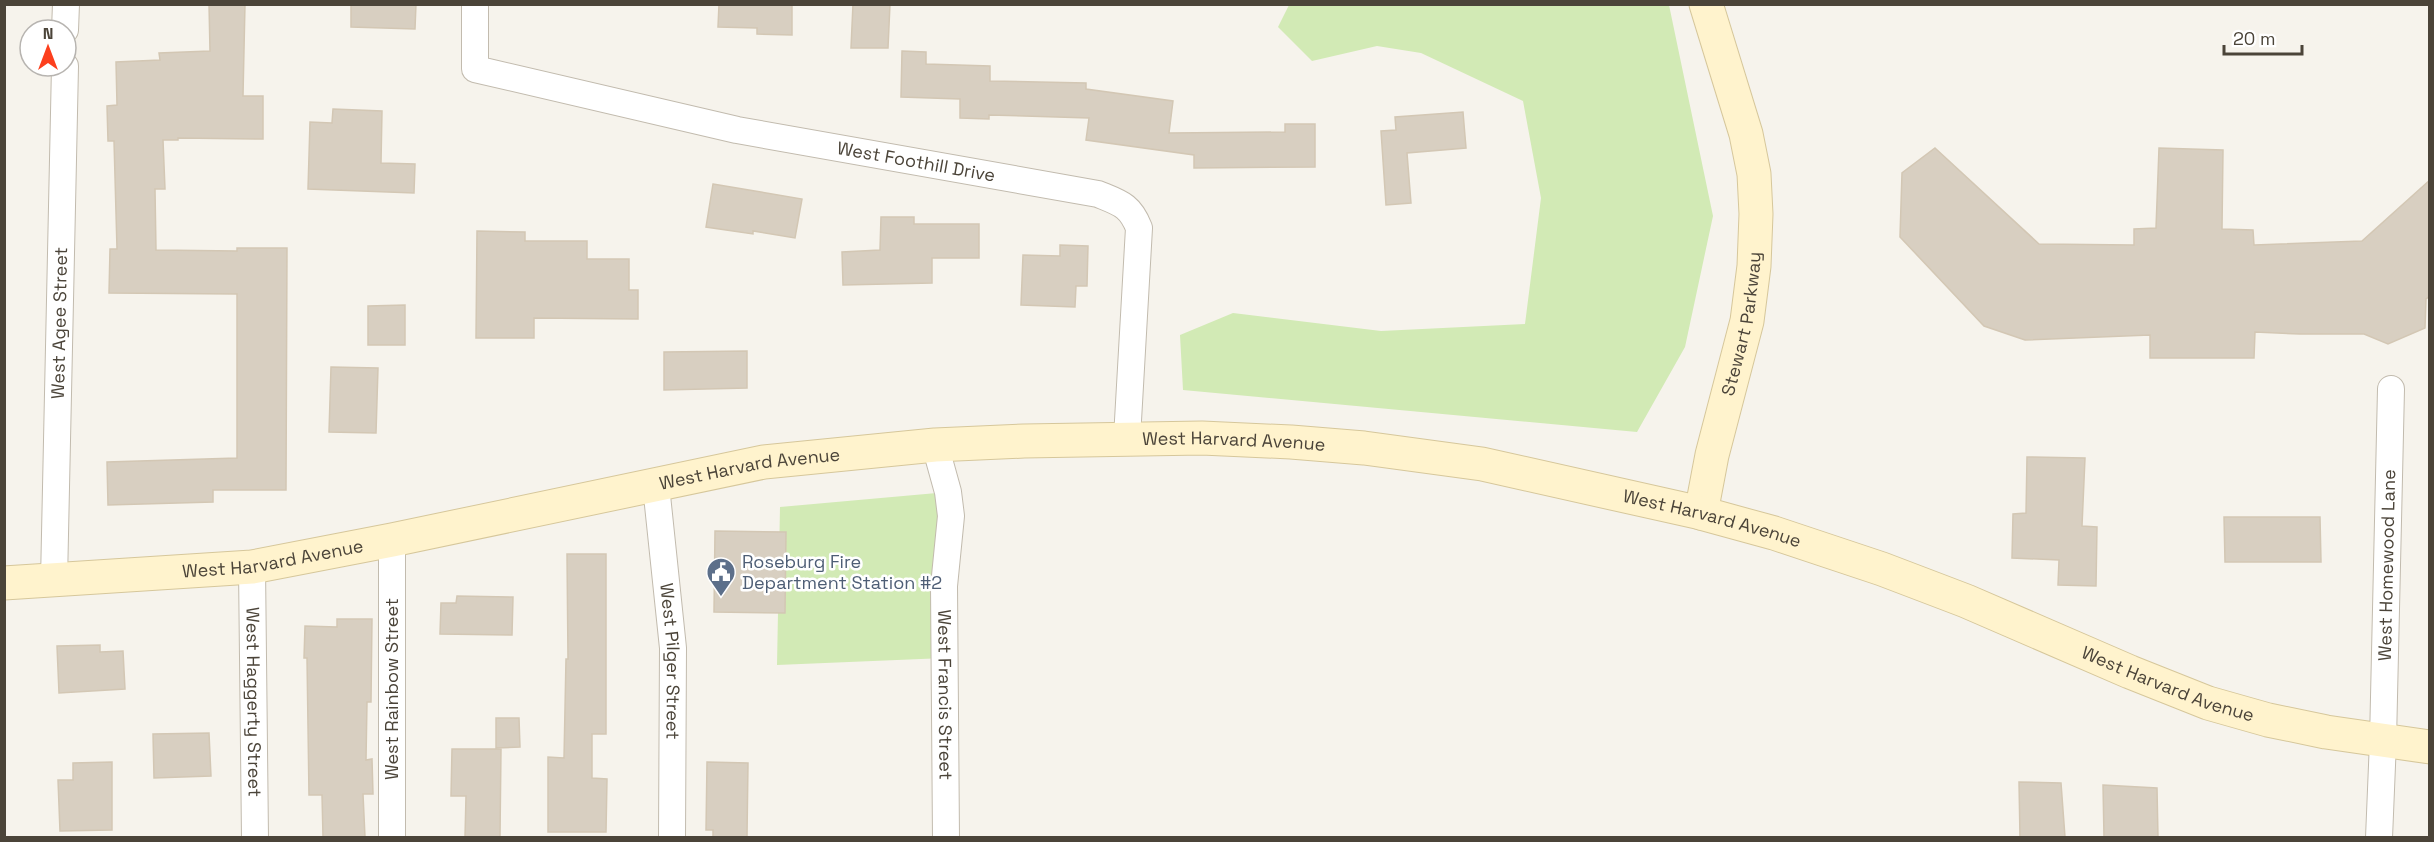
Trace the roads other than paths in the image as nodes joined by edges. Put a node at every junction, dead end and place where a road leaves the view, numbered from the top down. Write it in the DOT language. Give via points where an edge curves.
graph roads {
  1 [pos="475,4"];
  2 [pos="1706,4"];
  3 [pos="65,78"];
  4 [pos="2391,389"];
  5 [pos="1127,438"];
  6 [pos="935,445"];
  7 [pos="656,486"];
  8 [pos="1701,513"];
  9 [pos="392,540"];
  10 [pos="252,567"];
  11 [pos="54,581"];
  12 [pos="4,583"];
  13 [pos="2384,741"];
  14 [pos="2430,747"];
  15 [pos="255,837"];
  16 [pos="392,837"];
  17 [pos="672,837"];
  18 [pos="946,837"];
  19 [pos="2379,837"];
  1 -- 5 [label="street, West Foothill Drive" via="475,69 737,130 1098,194 1120,203 1133,213 1139,228"];
  2 -- 8 [label="main road, Stewart Parkway" via="1746,134 1754,174 1754,266 1747,321"];
  3 -- 11 [label="street, West Agee Street"];
  4 -- 13 [label="street, West Homewood Lane"];
  5 -- 6 [label="main road, West Harvard Avenue"];
  5 -- 8 [label="main road, West Harvard Avenue" via="1291,442 1421,456 1482,464"];
  6 -- 7 [label="main road, West Harvard Avenue" via="764,462"];
  6 -- 18 [label="street, West Francis Street" via="951,516 944,586"];
  7 -- 9 [label="main road, West Harvard Avenue"];
  7 -- 17 [label="street, West Pilger Street" via="673,648"];
  8 -- 13 [label="main road, West Harvard Avenue" via="1882,569 2208,703 2268,720"];
  9 -- 10 [label="main road, West Harvard Avenue"];
  9 -- 16 [label="street, West Rainbow Street"];
  10 -- 11 [label="main road, West Harvard Avenue"];
  10 -- 15 [label="street, West Haggerty Street"];
  11 -- 12 [label="main road, West Harvard Avenue"];
  13 -- 14 [label="main road, West Harvard Avenue"];
  13 -- 19 [label="street, West Homewood Lane"];
}
